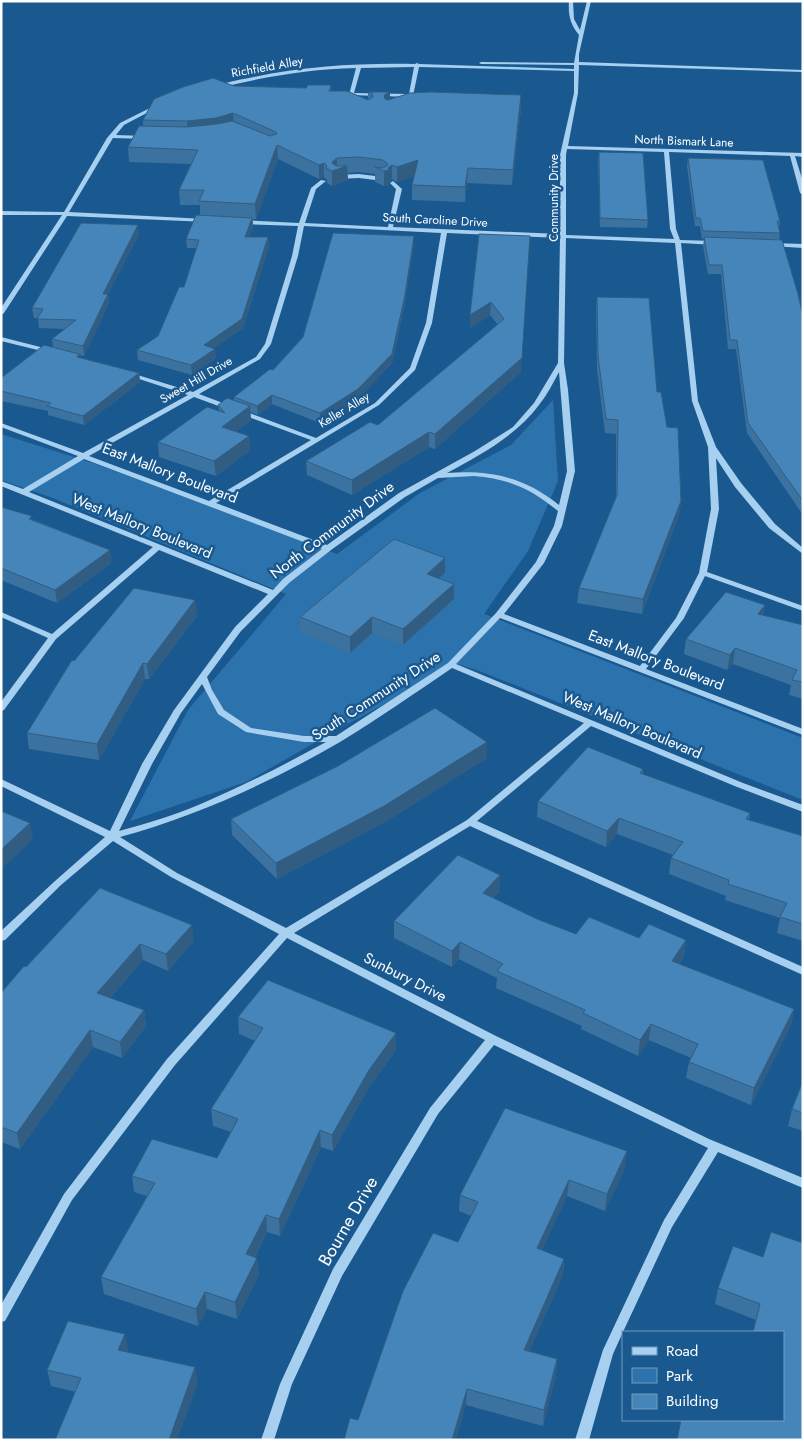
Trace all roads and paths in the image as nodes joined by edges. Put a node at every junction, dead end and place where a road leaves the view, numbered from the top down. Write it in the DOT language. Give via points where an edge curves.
graph roads {
  1 [pos="571,1"];
  2 [pos="589,1"];
  3 [pos="581,34"];
  4 [pos="417,64"];
  5 [pos="359,66"];
  6 [pos="576,66"];
  7 [pos="803,71"];
  8 [pos="214,88"];
  9 [pos="351,94"];
  10 [pos="412,96"];
  11 [pos="349,102"];
  12 [pos="168,103"];
  13 [pos="410,103"];
  14 [pos="112,136"];
  15 [pos="154,138"];
  16 [pos="564,147"];
  17 [pos="666,150"];
  18 [pos="792,154"];
  19 [pos="803,155"];
  20 [pos="337,177"];
  21 [pos="383,179"];
  22 [pos="323,181"];
  23 [pos="393,184"];
  24 [pos="803,193"];
  25 [pos="1,213"];
  26 [pos="65,213"];
  27 [pos="210,221"];
  28 [pos="238,222"];
  29 [pos="301,225"];
  30 [pos="390,229"];
  31 [pos="444,232"];
  32 [pos="562,236"];
  33 [pos="678,242"];
  34 [pos="718,243"];
  35 [pos="767,244"];
  36 [pos="803,246"];
  37 [pos="1,313"];
  38 [pos="1,339"];
  39 [pos="55,353"];
  40 [pos="561,364"];
  41 [pos="119,371"];
  42 [pos="194,394"];
  43 [pos="1,425"];
  44 [pos="316,440"];
  45 [pos="712,447"];
  46 [pos="85,455"];
  47 [pos="433,476"];
  48 [pos="1,483"];
  49 [pos="24,492"];
  50 [pos="211,503"];
  51 [pos="562,511"];
  52 [pos="158,547"];
  53 [pos="328,548"];
  54 [pos="803,552"];
  55 [pos="703,573"];
  56 [pos="273,593"];
  57 [pos="803,609"];
  58 [pos="1,614"];
  59 [pos="499,615"];
  60 [pos="53,637"];
  61 [pos="450,665"];
  62 [pos="642,669"];
  63 [pos="203,676"];
  64 [pos="1,708"];
  65 [pos="590,723"];
  66 [pos="803,732"];
  67 [pos="338,739"];
  68 [pos="1,782"];
  69 [pos="803,809"];
  70 [pos="470,822"];
  71 [pos="112,836"];
  72 [pos="286,933"];
  73 [pos="1,937"];
  74 [pos="803,971"];
  75 [pos="492,1039"];
  76 [pos="716,1146"];
  77 [pos="803,1183"];
  78 [pos="1,1317"];
  79 [pos="267,1440"];
  80 [pos="582,1440"];
  1 -- 3 [label="street" via="570,17"];
  2 -- 3 [label="street, Community Drive"];
  3 -- 6 [label="street, Community Drive"];
  4 -- 5 [label="street, Richfield Alley"];
  4 -- 6 [label="street, Richfield Alley"];
  4 -- 10 [label="street"];
  5 -- 8 [label="street, Richfield Alley" via="310,69 251,78"];
  5 -- 9 [label="street"];
  6 -- 7 [label="street, Richfield Alley"];
  6 -- 16 [label="street, Community Drive" via="576,93"];
  9 -- 10 [label="street"];
  9 -- 11 [label="street"];
  10 -- 13 [label="street"];
  12 -- 14 [label="street" via="122,124"];
  14 -- 15 [label="street"];
  14 -- 26 [label="street"];
  16 -- 17 [label="street, North Bismark Lane"];
  16 -- 32 [label="street, Community Drive"];
  17 -- 18 [label="street, North Bismark Lane"];
  17 -- 33 [label="street" via="673,229"];
  18 -- 19 [label="street, North Bismark Lane"];
  18 -- 24 [label="street"];
  20 -- 21 [label="street"];
  22 -- 29 [label="street" via="314,188"];
  23 -- 30 [label="street" via="399,189"];
  25 -- 26 [label="street"];
  26 -- 27 [label="street"];
  26 -- 37 [label="street"];
  28 -- 29 [label="street, South Caroline Drive"];
  29 -- 30 [label="street, South Caroline Drive"];
  29 -- 42 [label="street, Sweet Hill Drive" via="295,256 268,344 258,358"];
  30 -- 31 [label="street, South Caroline Drive"];
  31 -- 32 [label="street, South Caroline Drive"];
  31 -- 44 [label="street, Keller Alley" via="429,322 414,369 377,404"];
  32 -- 33 [label="street, South Caroline Drive"];
  32 -- 40 [label="street, Community Drive"];
  33 -- 34 [label="street, South Caroline Drive"];
  33 -- 45 [label="street" via="695,401"];
  35 -- 36 [label="street"];
  38 -- 39 [label="street"];
  40 -- 47 [label="street, North Community Drive" via="536,404 515,428 478,453"];
  40 -- 51 [label="street, South Community Drive" via="571,471"];
  41 -- 42 [label="street"];
  42 -- 44 [label="street"];
  42 -- 46 [label="street, Sweet Hill Drive"];
  43 -- 46 [label="street, East Mallory Boulevard"];
  44 -- 50 [label="street, Keller Alley"];
  45 -- 54 [label="street" via="772,526"];
  45 -- 55 [label="street" via="715,509"];
  46 -- 49 [label="street, Sweet Hill Drive"];
  46 -- 50 [label="street, East Mallory Boulevard"];
  47 -- 51 [label="street" via="477,474 503,477 542,494"];
  47 -- 53 [label="street, North Community Drive"];
  48 -- 49 [label="street, West Mallory Boulevard"];
  49 -- 52 [label="street, West Mallory Boulevard"];
  50 -- 53 [label="street, East Mallory Boulevard"];
  51 -- 59 [label="street, South Community Drive" via="540,563"];
  52 -- 56 [label="street, West Mallory Boulevard"];
  52 -- 60 [label="street"];
  53 -- 56 [label="street, North Community Drive"];
  55 -- 57 [label="street"];
  55 -- 62 [label="street" via="680,618"];
  56 -- 63 [label="street, North Community Drive" via="238,629"];
  58 -- 60 [label="street"];
  59 -- 61 [label="street, South Community Drive"];
  59 -- 62 [label="street, East Mallory Boulevard"];
  60 -- 64 [label="street"];
  61 -- 65 [label="street, West Mallory Boulevard"];
  61 -- 67 [label="street, South Community Drive"];
  62 -- 66 [label="street, East Mallory Boulevard"];
  63 -- 67 [label="street" via="221,712 249,730 304,739"];
  63 -- 71 [label="street, North Community Drive" via="177,712 147,764"];
  65 -- 69 [label="street, West Mallory Boulevard"];
  65 -- 70 [label="street"];
  67 -- 71 [label="street, South Community Drive" via="205,806"];
  68 -- 71 [label="street, Sunbury Drive"];
  70 -- 72 [label="street"];
  70 -- 74 [label="street"];
  71 -- 72 [label="street, Sunbury Drive" via="174,875"];
  71 -- 73 [label="street, North Community Drive"];
  72 -- 75 [label="street, Sunbury Drive"];
  72 -- 78 [label="street" via="171,1062 68,1197"];
  75 -- 76 [label="street, Sunbury Drive"];
  75 -- 79 [label="street, Bourne Drive" via="434,1111 337,1273 286,1384"];
  76 -- 77 [label="street, Sunbury Drive"];
  76 -- 80 [label="street" via="668,1224 611,1346"];
}
